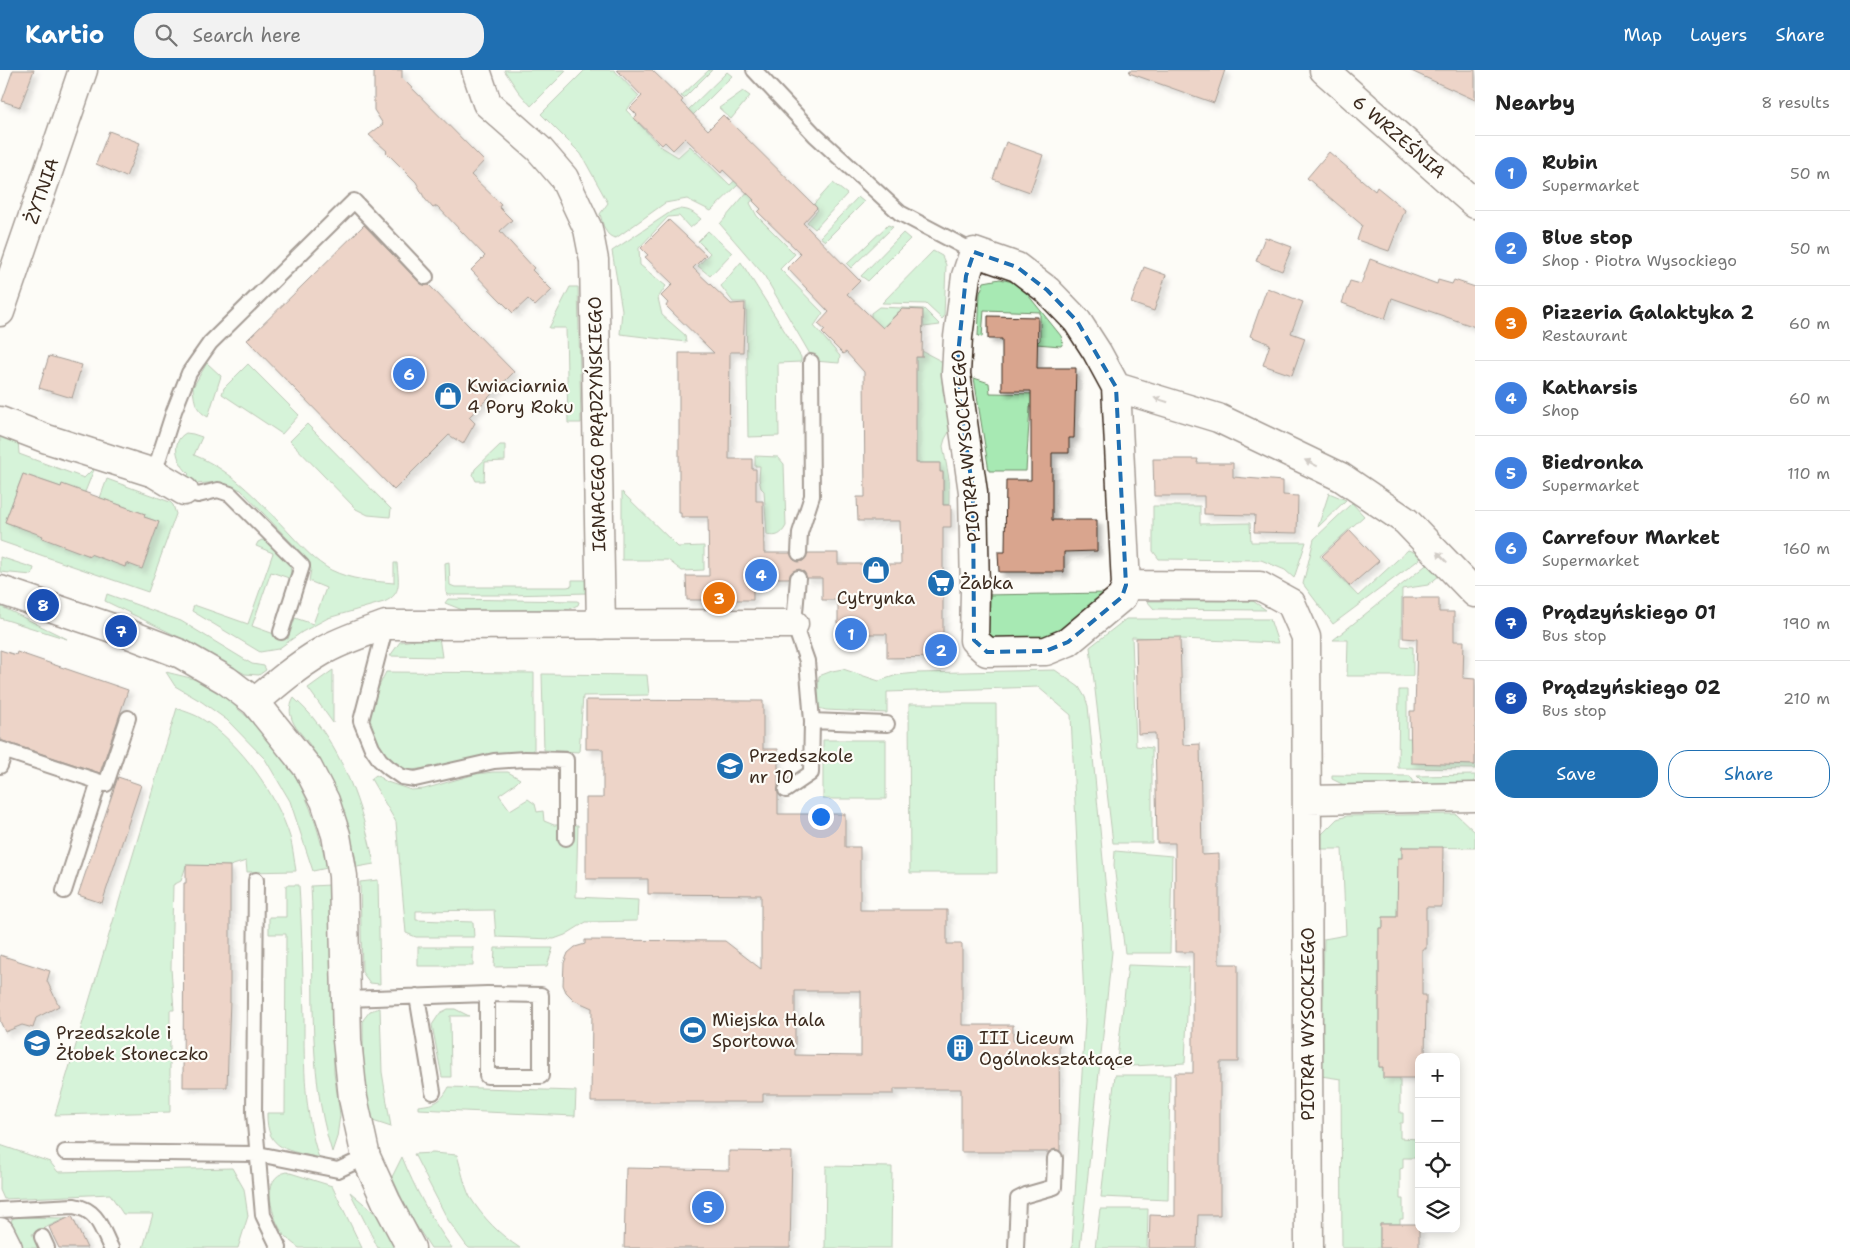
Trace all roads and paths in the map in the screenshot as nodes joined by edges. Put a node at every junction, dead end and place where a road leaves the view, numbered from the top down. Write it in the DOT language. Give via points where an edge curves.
graph roads {
  1 [pos="83,70"];
  2 [pos="476,70"];
  3 [pos="754,70"];
  4 [pos="1324,70"];
  5 [pos="1475,204"];
  6 [pos="974,252"];
  7 [pos="426,277"];
  8 [pos="0,312"];
  9 [pos="811,362"];
  10 [pos="1116,387"];
  11 [pos="0,421"];
  12 [pos="154,473"];
  13 [pos="184,491"];
  14 [pos="799,553"];
  15 [pos="798,578"];
  16 [pos="1126,585"];
  17 [pos="0,590"];
  18 [pos="1475,593"];
  19 [pos="794,624"];
  20 [pos="386,625"];
  21 [pos="601,625"];
  22 [pos="281,632"];
  23 [pos="255,702"];
  24 [pos="128,718"];
  25 [pos="812,722"];
  26 [pos="887,724"];
  27 [pos="3,750"];
  28 [pos="0,766"];
  29 [pos="99,782"];
  30 [pos="786,790"];
  31 [pos="1475,797"];
  32 [pos="1307,800"];
  33 [pos="566,838"];
  34 [pos="256,880"];
  35 [pos="64,891"];
  36 [pos="486,994"];
  37 [pos="417,996"];
  38 [pos="347,999"];
  39 [pos="433,1092"];
  40 [pos="65,1152"];
  41 [pos="258,1154"];
  42 [pos="366,1157"];
  43 [pos="1055,1158"];
  44 [pos="0,1210"];
  45 [pos="0,1232"];
  46 [pos="8,1248"];
  47 [pos="111,1248"];
  48 [pos="279,1248"];
  49 [pos="412,1248"];
  50 [pos="1016,1248"];
  51 [pos="1309,1248"];
  1 -- 8 [label="street, ŻYTNIA"];
  2 -- 21 [label="street, IGNACEGO PRĄDZYŃSKIEGO" via="487,103 539,149 564,178 588,229 594,260"];
  3 -- 6 [label="lane" via="815,135 900,213"];
  4 -- 5 [label="street, 6 WRZEŚNIA"];
  6 -- 10 [label="street" via="1017,267 1047,290 1077,321"];
  6 -- 16 [label="street, PIOTRA WYSOCKIEGO" via="966,276 956,374 973,492 974,640 986,652 1046,651 1068,642 1122,597"];
  7 -- 12 [label="lane" via="354,201 210,343 189,373"];
  9 -- 14 [label="lane" via="812,496 800,533"];
  10 -- 16 [label="street"];
  18 -- 10 [label="street, one-way" via="1406,521 1341,477 1218,418"];
  11 -- 12 [label="street"];
  12 -- 13 [label="street"];
  13 -- 22 [label="lane" via="198,495 218,490 230,494 302,566"];
  15 -- 19 [label="lane"];
  16 -- 32 [label="street, PIOTRA WYSOCKIEGO" via="1260,586 1291,603 1306,637"];
  17 -- 23 [label="street" via="181,654 226,680"];
  19 -- 21 [label="street"];
  19 -- 25 [label="lane" via="807,661"];
  20 -- 21 [label="street"];
  20 -- 23 [label="street" via="322,651"];
  20 -- 33 [label="lane" via="361,721 380,760 402,777 415,779 494,761 525,758 566,760"];
  23 -- 38 [label="street" via="308,768 325,801 336,835 343,876"];
  24 -- 29 [label="lane" via="106,784"];
  25 -- 26 [label="lane"];
  25 -- 30 [label="lane" via="811,773"];
  27 -- 28 [label="lane"];
  27 -- 29 [label="lane"];
  29 -- 35 [label="lane"];
  31 -- 32 [label="street"];
  32 -- 51 [label="street, PIOTRA WYSOCKIEGO"];
  34 -- 41 [label="lane" via="254,1113"];
  36 -- 36 [label="lane" via="541,995 541,1076 487,1076"];
  36 -- 37 [label="lane"];
  37 -- 38 [label="lane"];
  37 -- 39 [label="lane"];
  38 -- 42 [label="street" via="353,1098"];
  40 -- 41 [label="lane"];
  41 -- 42 [label="lane" via="338,1170"];
  41 -- 48 [label="lane" via="263,1216"];
  42 -- 49 [label="street"];
  43 -- 50 [label="lane" via="1054,1187 1018,1199"];
  44 -- 47 [label="lane" via="85,1208 93,1213"];
  45 -- 46 [label="street"];
}
